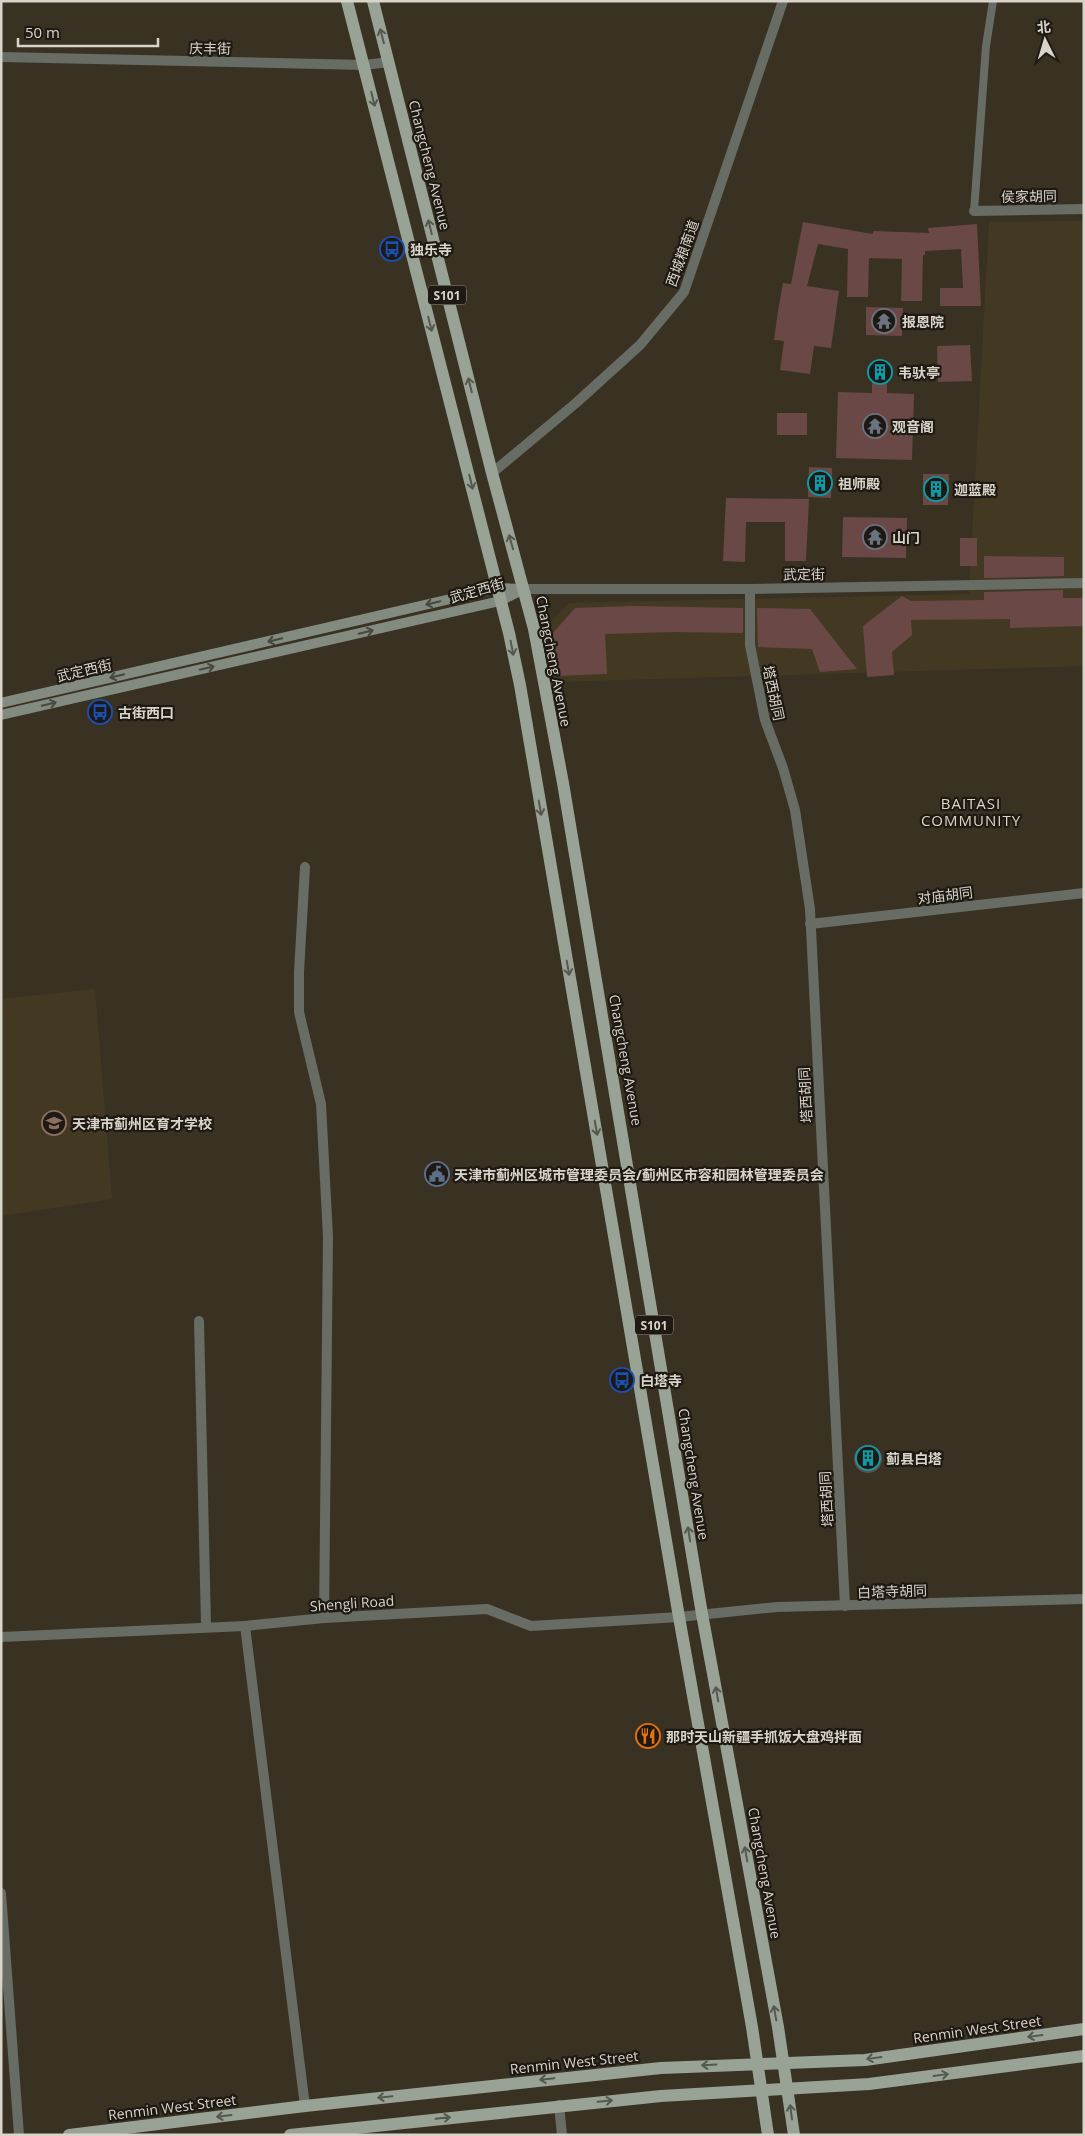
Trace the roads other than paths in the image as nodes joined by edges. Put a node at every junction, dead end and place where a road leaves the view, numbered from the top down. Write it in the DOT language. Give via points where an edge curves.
graph roads {
  1 [pos="347,1"];
  2 [pos="372,1"];
  3 [pos="783,1"];
  4 [pos="993,1"];
  5 [pos="1,57"];
  6 [pos="389,62"];
  7 [pos="364,65"];
  8 [pos="1084,209"];
  9 [pos="974,211"];
  10 [pos="492,473"];
  11 [pos="1084,583"];
  12 [pos="524,589"];
  13 [pos="750,589"];
  14 [pos="499,594"];
  15 [pos="1,703"];
  16 [pos="1,715"];
  17 [pos="305,867"];
  18 [pos="1084,893"];
  19 [pos="810,924"];
  20 [pos="198,1321"];
  21 [pos="1084,1599"];
  22 [pos="845,1606"];
  23 [pos="702,1614"];
  24 [pos="679,1617"];
  25 [pos="324,1618"];
  26 [pos="206,1626"];
  27 [pos="244,1626"];
  28 [pos="1,1637"];
  29 [pos="1,1893"];
  30 [pos="1084,2030"];
  31 [pos="1084,2056"];
  32 [pos="758,2062"];
  33 [pos="783,2062"];
  34 [pos="788,2090"];
  35 [pos="761,2091"];
  36 [pos="559,2105"];
  37 [pos="305,2106"];
  38 [pos="19,2135"];
  39 [pos="69,2135"];
  40 [pos="290,2135"];
  41 [pos="562,2135"];
  42 [pos="768,2135"];
  43 [pos="794,2135"];
  1 -- 7 [label="main road, S101"];
  6 -- 2 [label="main road, Changcheng Avenue / S101, one-way"];
  3 -- 10 [label="street, 西城粮南道" via="684,292 640,345"];
  4 -- 9 [label="lane" via="986,46"];
  5 -- 7 [label="street, 庆丰街"];
  6 -- 7 [label="street, 庆丰街"];
  10 -- 6 [label="main road, Changcheng Avenue / S101, one-way"];
  7 -- 14 [label="main road, S101, one-way"];
  8 -- 9 [label="street, 侯家胡同"];
  12 -- 10 [label="main road, Changcheng Avenue / S101, one-way"];
  11 -- 13 [label="street, 武定街"];
  12 -- 13 [label="street, 武定街"];
  12 -- 14 [label="street, 武定西街"];
  23 -- 12 [label="main road, Changcheng Avenue / S101, one-way" via="564,783"];
  13 -- 19 [label="street, 塔西胡同" via="750,645 765,720 795,810"];
  14 -- 15 [label="street, 武定西街, one-way"];
  16 -- 14 [label="street, 武定西街, one-way"];
  14 -- 24 [label="main road, S101, one-way" via="520,685"];
  17 -- 25 [label="street" via="299,1012 321,1104 328,1237"];
  18 -- 19 [label="street, 对庙胡同"];
  19 -- 22 [label="street, 塔西胡同"];
  20 -- 26 [label="street"];
  21 -- 22 [label="street, 白塔寺胡同"];
  22 -- 23 [label="street, 白塔寺胡同"];
  23 -- 24 [label="street, Shengli Road"];
  33 -- 23 [label="main road, Changcheng Avenue / S101, one-way"];
  24 -- 25 [label="street, Shengli Road" via="531,1626 487,1609"];
  24 -- 32 [label="main road, S101"];
  25 -- 27 [label="street, Shengli Road"];
  26 -- 27 [label="street, Shengli Road"];
  26 -- 28 [label="street, Shengli Road"];
  27 -- 37 [label="street"];
  29 -- 38 [label="street"];
  30 -- 33 [label="main road, Renmin West Street, one-way" via="866,2060"];
  34 -- 31 [label="main road, one-way" via="869,2084"];
  32 -- 33 [label="main road, Renmin West Street"];
  32 -- 35 [label="main road, S101"];
  32 -- 37 [label="main road, Renmin West Street, one-way" via="660,2068"];
  33 -- 34 [label="main road, Changcheng Avenue / S101"];
  34 -- 35 [label="main road"];
  43 -- 34 [label="main road, Changcheng Avenue / S101, one-way"];
  36 -- 35 [label="main road, one-way"];
  35 -- 42 [label="main road, S101"];
  40 -- 36 [label="main road, one-way"];
  36 -- 41 [label="street"];
  37 -- 39 [label="main road, Renmin West Street, one-way"];
}
